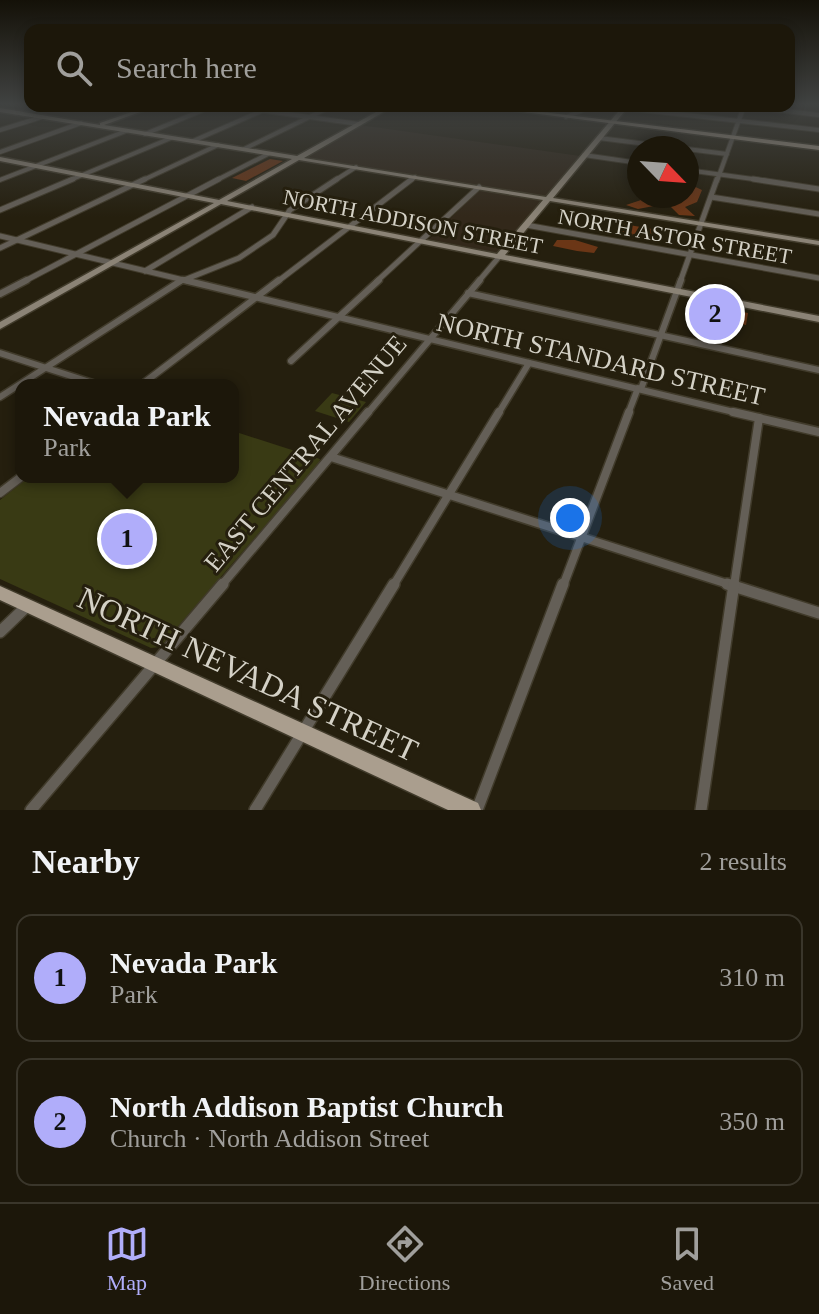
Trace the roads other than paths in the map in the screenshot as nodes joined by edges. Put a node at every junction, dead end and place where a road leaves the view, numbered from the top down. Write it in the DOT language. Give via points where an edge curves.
graph roads {
  1 [pos="28,142"];
  2 [pos="98,142"];
  3 [pos="162,142"];
  4 [pos="198,142"];
  5 [pos="259,142"];
  6 [pos="327,142"];
  7 [pos="596,142"];
  8 [pos="731,142"];
  9 [pos="778,142"];
  10 [pos="218,145"];
  11 [pos="819,147"];
  12 [pos="244,149"];
  13 [pos="699,150"];
  14 [pos="0,152"];
  15 [pos="268,154"];
  16 [pos="727,154"];
  17 [pos="584,155"];
  18 [pos="298,158"];
  19 [pos="0,159"];
  20 [pos="627,161"];
  21 [pos="36,166"];
  22 [pos="356,167"];
  23 [pos="699,172"];
  24 [pos="84,175"];
  25 [pos="719,175"];
  26 [pos="415,177"];
  27 [pos="0,180"];
  28 [pos="135,185"];
  29 [pos="479,187"];
  30 [pos="819,189"];
  31 [pos="190,195"];
  32 [pos="711,197"];
  33 [pos="548,199"];
  34 [pos="222,201"];
  35 [pos="252,207"];
  36 [pos="0,210"];
  37 [pos="287,214"];
  38 [pos="819,214"];
  39 [pos="701,224"];
  40 [pos="526,225"];
  41 [pos="351,227"];
  42 [pos="0,236"];
  43 [pos="16,240"];
  44 [pos="422,241"];
  45 [pos="819,243"];
  46 [pos="0,248"];
  47 [pos="75,254"];
  48 [pos="690,254"];
  49 [pos="499,257"];
  50 [pos="112,263"];
  51 [pos="145,271"];
  52 [pos="819,278"];
  53 [pos="183,280"];
  54 [pos="677,292"];
  55 [pos="468,293"];
  56 [pos="0,294"];
  57 [pos="257,297"];
  58 [pos="339,317"];
  59 [pos="819,319"];
  60 [pos="0,326"];
  61 [pos="661,336"];
  62 [pos="431,339"];
  63 [pos="0,353"];
  64 [pos="291,361"];
  65 [pos="529,363"];
  66 [pos="45,368"];
  67 [pos="819,370"];
  68 [pos="28,379"];
  69 [pos="80,379"];
  70 [pos="149,379"];
  71 [pos="640,389"];
  72 [pos="759,418"];
  73 [pos="819,432"];
  74 [pos="331,457"];
  75 [pos="449,495"];
  76 [pos="583,537"];
  77 [pos="735,586"];
  78 [pos="0,593"];
  79 [pos="27,606"];
  80 [pos="819,613"];
  81 [pos="0,632"];
  82 [pos="154,664"];
  83 [pos="302,734"];
  84 [pos="31,810"];
  85 [pos="255,810"];
  86 [pos="471,810"];
  87 [pos="477,810"];
  88 [pos="701,810"];
  1 -- 14 [label="street"];
  2 -- 21 [label="street"];
  3 -- 24 [label="street"];
  4 -- 10 [label="street"];
  5 -- 12 [label="street"];
  6 -- 18 [label="street"];
  7 -- 17 [label="street, EAST CENTRAL AVENUE"];
  8 -- 16 [label="street"];
  9 -- 11 [label="main road"];
  10 -- 12 [label="street"];
  10 -- 28 [label="street"];
  12 -- 15 [label="street"];
  13 -- 16 [label="street"];
  15 -- 18 [label="street"];
  15 -- 31 [label="street"];
  16 -- 25 [label="street"];
  17 -- 20 [label="street"];
  17 -- 33 [label="street, EAST CENTRAL AVENUE"];
  18 -- 22 [label="street"];
  18 -- 34 [label="street"];
  19 -- 21 [label="street, NORTH ADDISON STREET"];
  21 -- 24 [label="street, NORTH ADDISON STREET"];
  21 -- 27 [label="street"];
  22 -- 26 [label="street"];
  22 -- 37 [label="street"];
  23 -- 25 [label="street"];
  24 -- 28 [label="street, NORTH ADDISON STREET"];
  24 -- 36 [label="street"];
  25 -- 30 [label="street"];
  25 -- 32 [label="street"];
  26 -- 29 [label="street"];
  26 -- 41 [label="street"];
  28 -- 31 [label="street, NORTH ADDISON STREET"];
  28 -- 43 [label="street"];
  29 -- 33 [label="street"];
  29 -- 44 [label="street"];
  31 -- 34 [label="street, NORTH ADDISON STREET"];
  31 -- 47 [label="street"];
  32 -- 38 [label="street"];
  32 -- 39 [label="street"];
  33 -- 39 [label="street"];
  33 -- 40 [label="street, EAST CENTRAL AVENUE"];
  34 -- 35 [label="street, NORTH ADDISON STREET"];
  34 -- 50 [label="street"];
  35 -- 37 [label="street, NORTH ADDISON STREET"];
  35 -- 51 [label="street"];
  37 -- 41 [label="street, NORTH ADDISON STREET"];
  37 -- 53 [label="street" via="273,235 239,258"];
  39 -- 45 [label="street"];
  39 -- 48 [label="street"];
  40 -- 48 [label="street, NORTH ASTOR STREET"];
  40 -- 49 [label="street, EAST CENTRAL AVENUE"];
  41 -- 44 [label="street, NORTH ADDISON STREET"];
  41 -- 57 [label="street"];
  42 -- 43 [label="street, NORTH STANDARD STREET"];
  43 -- 46 [label="street"];
  43 -- 47 [label="street, NORTH STANDARD STREET"];
  44 -- 49 [label="street, NORTH ADDISON STREET"];
  44 -- 58 [label="street"];
  47 -- 50 [label="street, NORTH STANDARD STREET"];
  47 -- 56 [label="street"];
  48 -- 52 [label="street, NORTH ASTOR STREET"];
  48 -- 54 [label="street"];
  49 -- 54 [label="street, NORTH ADDISON STREET"];
  49 -- 55 [label="street, EAST CENTRAL AVENUE"];
  50 -- 51 [label="street, NORTH STANDARD STREET"];
  50 -- 60 [label="street"];
  51 -- 53 [label="street, NORTH STANDARD STREET"];
  53 -- 57 [label="street, NORTH STANDARD STREET"];
  53 -- 66 [label="street"];
  54 -- 59 [label="street, NORTH ADDISON STREET"];
  54 -- 61 [label="street"];
  55 -- 61 [label="street"];
  55 -- 62 [label="street, EAST CENTRAL AVENUE"];
  57 -- 58 [label="street, NORTH STANDARD STREET"];
  57 -- 70 [label="street"];
  58 -- 62 [label="street, NORTH STANDARD STREET"];
  58 -- 64 [label="street"];
  61 -- 67 [label="street"];
  61 -- 71 [label="street"];
  62 -- 65 [label="street, NORTH STANDARD STREET"];
  62 -- 74 [label="street, EAST CENTRAL AVENUE"];
  63 -- 66 [label="street"];
  65 -- 71 [label="street, NORTH STANDARD STREET"];
  65 -- 75 [label="street"];
  66 -- 68 [label="street"];
  66 -- 69 [label="street"];
  71 -- 72 [label="street, NORTH STANDARD STREET"];
  71 -- 76 [label="street"];
  72 -- 73 [label="street, NORTH STANDARD STREET"];
  72 -- 77 [label="street"];
  74 -- 75 [label="street"];
  74 -- 82 [label="street, EAST CENTRAL AVENUE"];
  75 -- 76 [label="street"];
  75 -- 83 [label="street"];
  76 -- 77 [label="street"];
  76 -- 87 [label="street"];
  77 -- 80 [label="street"];
  77 -- 88 [label="street"];
  78 -- 79 [label="main road, NORTH NEVADA STREET"];
  79 -- 81 [label="street"];
  79 -- 82 [label="main road, NORTH NEVADA STREET"];
  82 -- 83 [label="main road, NORTH NEVADA STREET"];
  82 -- 84 [label="street, EAST CENTRAL AVENUE"];
  83 -- 85 [label="street"];
  83 -- 86 [label="main road, NORTH NEVADA STREET"];
}
